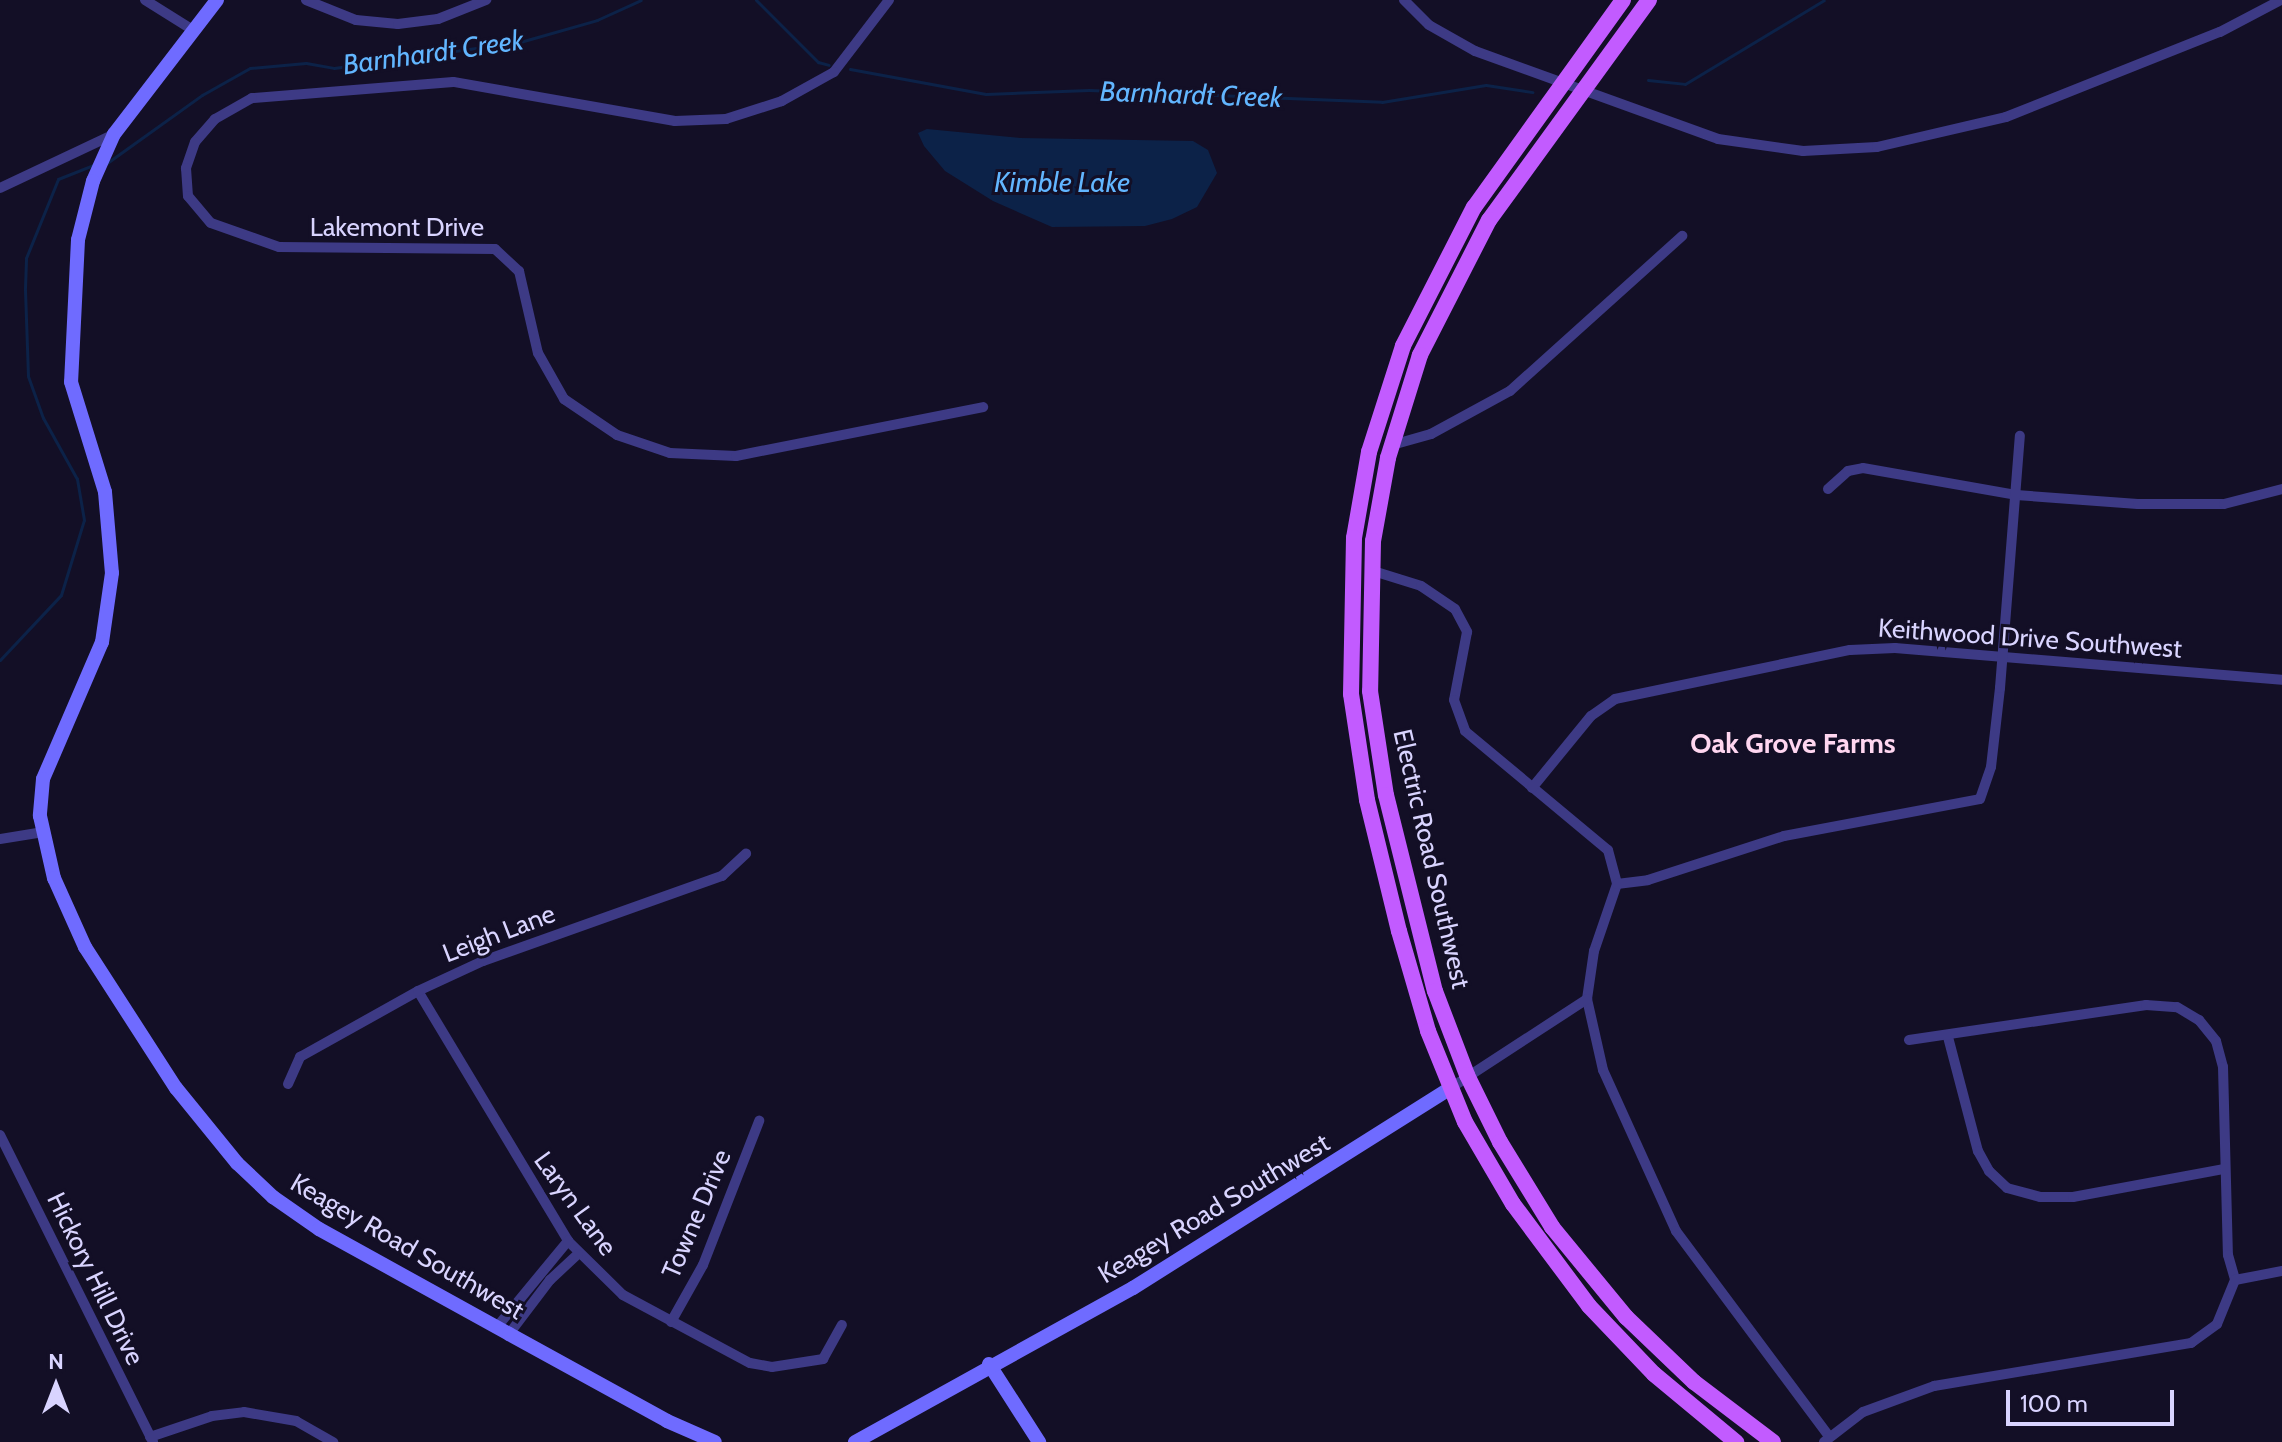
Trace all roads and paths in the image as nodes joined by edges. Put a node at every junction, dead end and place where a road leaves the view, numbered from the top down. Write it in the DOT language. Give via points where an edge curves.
graph roads {
  1 [pos="145,0"];
  2 [pos="217,0"];
  3 [pos="306,0"];
  4 [pos="486,0"];
  5 [pos="889,0"];
  6 [pos="1404,0"];
  7 [pos="1623,0"];
  8 [pos="1649,0"];
  9 [pos="2281,0"];
  10 [pos="193,30"];
  11 [pos="1562,80"];
  12 [pos="1584,91"];
  13 [pos="114,134"];
  14 [pos="0,188"];
  15 [pos="1682,236"];
  16 [pos="983,407"];
  17 [pos="2020,436"];
  18 [pos="1392,445"];
  19 [pos="1828,489"];
  20 [pos="2282,489"];
  21 [pos="2016,495"];
  22 [pos="1370,570"];
  23 [pos="2003,657"];
  24 [pos="2282,680"];
  25 [pos="1532,788"];
  26 [pos="43,832"];
  27 [pos="0,839"];
  28 [pos="746,854"];
  29 [pos="1617,884"];
  30 [pos="418,991"];
  31 [pos="1587,999"];
  32 [pos="1948,1037"];
  33 [pos="1909,1040"];
  34 [pos="1467,1075"];
  35 [pos="288,1084"];
  36 [pos="1449,1089"];
  37 [pos="759,1121"];
  38 [pos="0,1135"];
  39 [pos="2224,1169"];
  40 [pos="568,1241"];
  41 [pos="578,1254"];
  42 [pos="2282,1271"];
  43 [pos="2235,1280"];
  44 [pos="671,1322"];
  45 [pos="842,1325"];
  46 [pos="503,1331"];
  47 [pos="989,1364"];
  48 [pos="1826,1439"];
  49 [pos="151,1440"];
  50 [pos="333,1442"];
  51 [pos="715,1442"];
  52 [pos="855,1442"];
  53 [pos="1039,1442"];
  54 [pos="1736,1442"];
  55 [pos="1773,1442"];
  1 -- 10 [label="street"];
  2 -- 10 [label="street, Keagey Road Southwest"];
  3 -- 4 [label="street" via="356,20 398,24 438,19"];
  5 -- 16 [label="street, Lakemont Drive" via="834,72 782,101 726,119 675,121 453,82 252,98 215,119 195,142 186,168 188,196 211,223 279,247 316,251 478,246 505,255 525,284 544,370 564,399 617,435 670,453 736,456"];
  6 -- 11 [label="street" via="1429,25 1457,42"];
  7 -- 11 [label="main road, Electric Road Southwest"];
  8 -- 12 [label="main road, Electric Road Southwest"];
  9 -- 12 [label="street" via="2220,32 2006,117 1877,147 1803,151 1742,145"];
  10 -- 13 [label="street, Keagey Road Southwest"];
  11 -- 12 [label="street"];
  11 -- 36 [label="main road, Electric Road Southwest" via="1474,207 1423,300 1373,437 1354,538 1349,646 1358,751 1399,931"];
  12 -- 18 [label="main road, Electric Road Southwest" via="1489,220 1457,275 1420,355"];
  13 -- 14 [label="street"];
  13 -- 26 [label="street, Keagey Road Southwest" via="93,181 78,240 70,358 76,403 107,505 110,605 93,666 47,765 40,797"];
  15 -- 18 [label="street" via="1510,391 1441,429"];
  17 -- 21 [label="street"];
  18 -- 22 [label="main road, Electric Road Southwest"];
  19 -- 21 [label="street" via="1848,471 1863,468"];
  20 -- 21 [label="street" via="2200,506"];
  21 -- 23 [label="street"];
  22 -- 25 [label="street" via="1421,586 1455,609 1467,643 1455,693 1458,720 1473,741"];
  22 -- 34 [label="main road, Electric Road Southwest" via="1370,691 1386,795 1435,991"];
  23 -- 24 [label="street, Keithwood Drive Southwest"];
  23 -- 25 [label="street, Keithwood Drive Southwest" via="1850,650 1623,696 1591,716"];
  23 -- 29 [label="street" via="1990,776 1976,802 1784,836 1648,880"];
  25 -- 29 [label="street" via="1608,850"];
  26 -- 27 [label="street"];
  26 -- 46 [label="street, Keagey Road Southwest" via="54,878 85,947 176,1088 237,1163 319,1229"];
  28 -- 30 [label="street, Leigh Lane" via="722,876 483,961"];
  29 -- 31 [label="street" via="1594,951"];
  30 -- 35 [label="street, Leigh Lane" via="300,1057"];
  30 -- 40 [label="street, Laryn Lane"];
  31 -- 34 [label="street, Keagey Road Southwest"];
  31 -- 48 [label="street" via="1603,1070 1658,1200 1691,1254"];
  32 -- 33 [label="street"];
  32 -- 39 [label="street" via="1978,1151 2007,1188 2040,1197 2073,1197"];
  32 -- 39 [label="street" via="2146,1005 2188,1012 2209,1029 2220,1053"];
  34 -- 36 [label="street, Keagey Road Southwest"];
  34 -- 55 [label="main road, Electric Road Southwest" via="1528,1191 1602,1290 1694,1382"];
  36 -- 47 [label="street, Keagey Road Southwest" via="1133,1288"];
  36 -- 54 [label="main road, Electric Road Southwest" via="1513,1204 1581,1297 1654,1374"];
  37 -- 44 [label="street, Towne Drive" via="703,1265"];
  38 -- 49 [label="street, Hickory Hill Drive"];
  39 -- 43 [label="street" via="2228,1255"];
  40 -- 41 [label="street, Laryn Lane"];
  40 -- 46 [label="street"];
  41 -- 44 [label="street, Laryn Lane" via="623,1295"];
  41 -- 46 [label="street"];
  42 -- 43 [label="street"];
  43 -- 48 [label="street" via="2217,1324 2191,1343 1934,1386 1863,1412"];
  44 -- 45 [label="street, Laryn Lane" via="750,1363 793,1368 823,1359"];
  46 -- 51 [label="street, Keagey Road Southwest"];
  47 -- 52 [label="street, Keagey Road Southwest"];
  47 -- 53 [label="street"];
  49 -- 50 [label="street" via="200,1420 244,1412 296,1421"];
}
